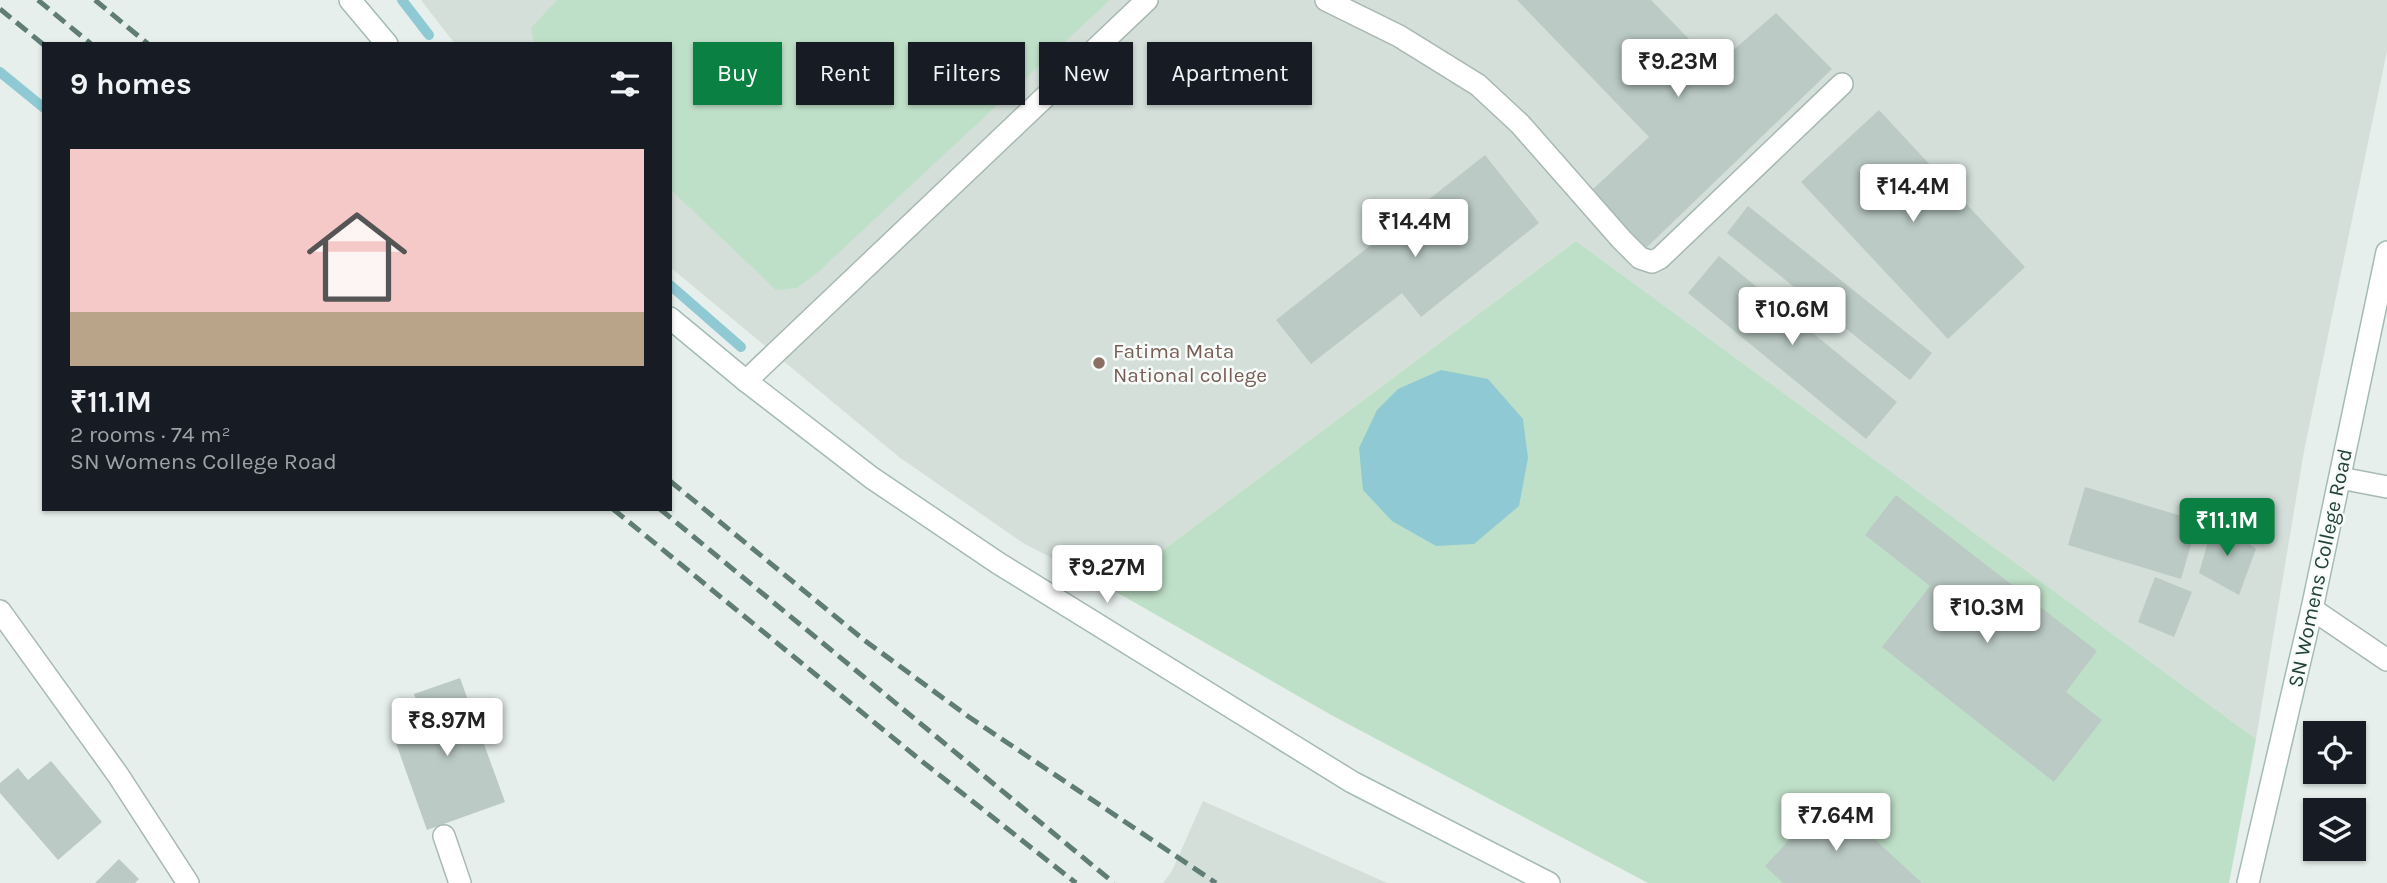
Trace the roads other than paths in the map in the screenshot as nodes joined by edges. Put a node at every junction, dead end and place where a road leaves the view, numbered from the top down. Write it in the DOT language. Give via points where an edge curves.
graph roads {
  1 [pos="350,0"];
  2 [pos="1147,0"];
  3 [pos="1326,0"];
  4 [pos="385,42"];
  5 [pos="1842,84"];
  6 [pos="2387,252"];
  7 [pos="672,320"];
  8 [pos="746,381"];
  9 [pos="2340,478"];
  10 [pos="2387,488"];
  11 [pos="2312,609"];
  12 [pos="4,623"];
  13 [pos="2387,660"];
  14 [pos="444,836"];
  15 [pos="188,883"];
  16 [pos="460,883"];
  17 [pos="1549,883"];
  18 [pos="2248,883"];
  1 -- 4 [label="main road"];
  2 -- 8 [label="main road"];
  3 -- 5 [label="main road" via="1408,41 1478,85 1520,124 1622,240 1651,262"];
  6 -- 9 [label="main road, SN Womens College Road"];
  7 -- 8 [label="main road"];
  8 -- 17 [label="main road" via="872,478 1010,570 1352,782"];
  9 -- 10 [label="main road"];
  9 -- 11 [label="main road, SN Womens College Road"];
  11 -- 13 [label="main road"];
  11 -- 18 [label="main road, SN Womens College Road"];
  12 -- 15 [label="main road" via="118,775"];
  14 -- 16 [label="main road"];
}
